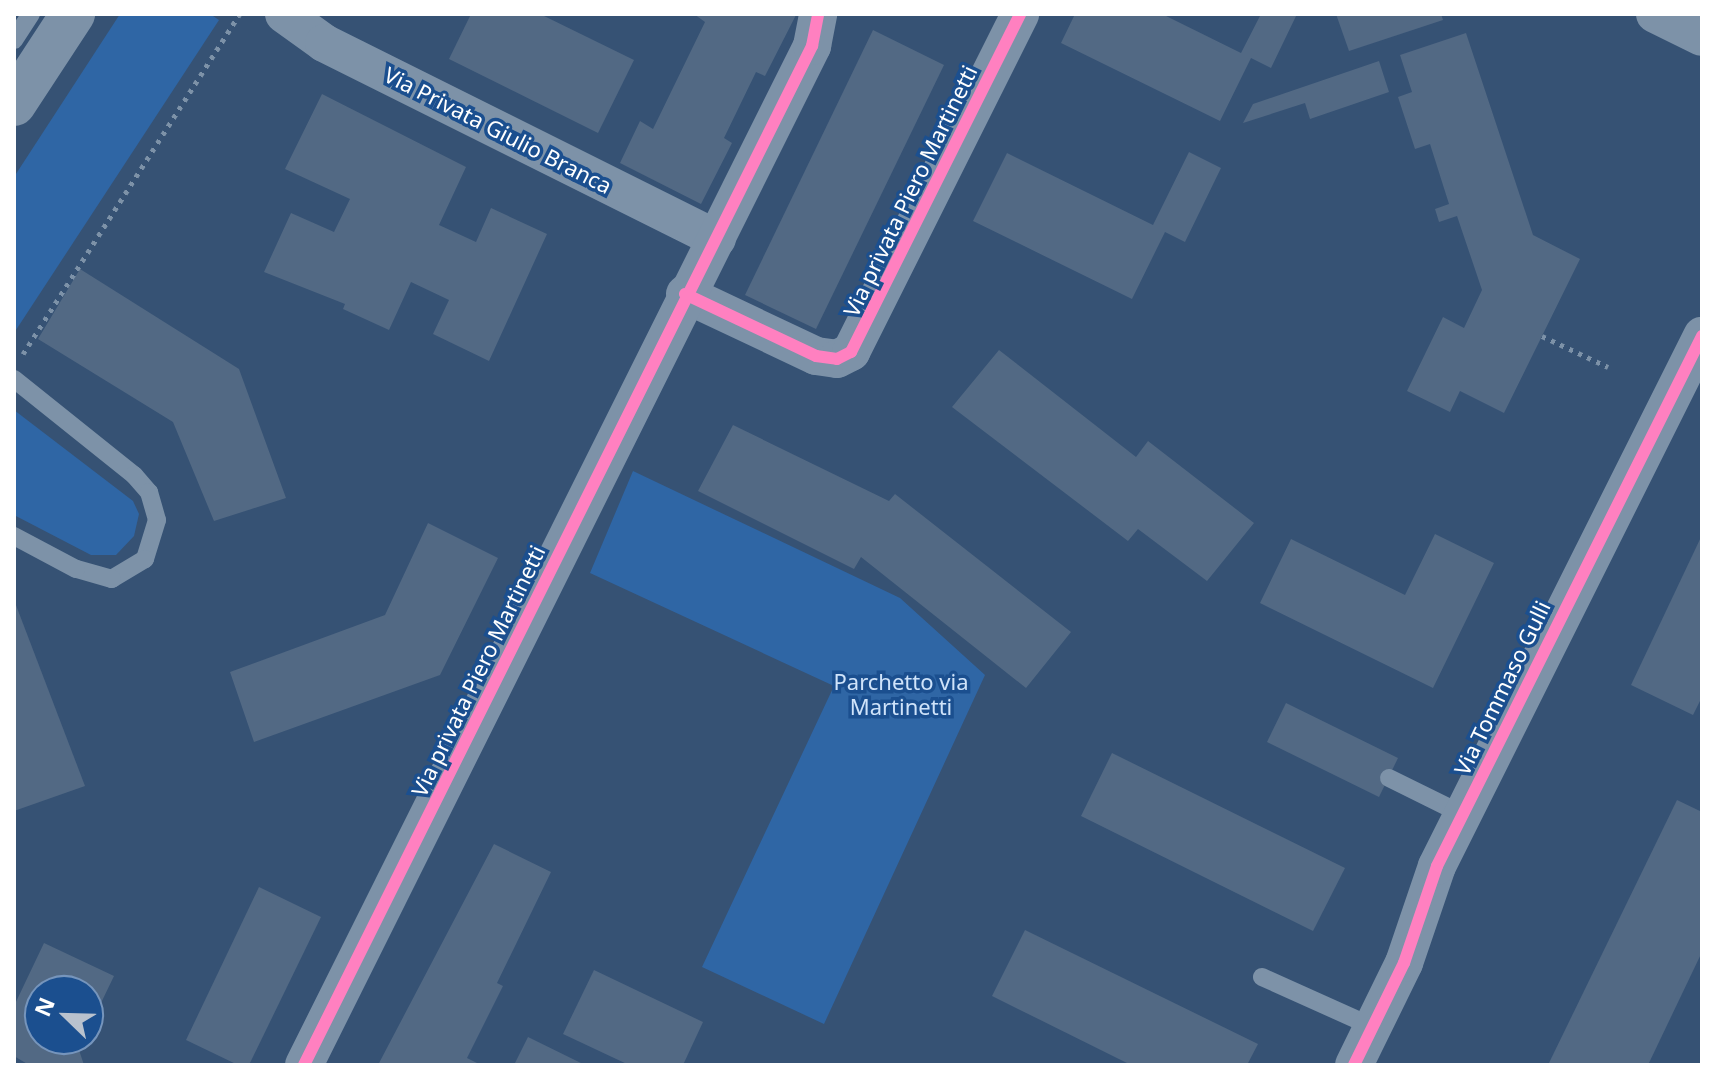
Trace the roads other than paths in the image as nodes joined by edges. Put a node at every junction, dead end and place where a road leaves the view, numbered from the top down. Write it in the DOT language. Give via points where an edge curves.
graph roads {
  1 [pos="31,14"];
  2 [pos="73,14"];
  3 [pos="284,14"];
  4 [pos="818,14"];
  5 [pos="1020,14"];
  6 [pos="1655,14"];
  7 [pos="1702,37"];
  8 [pos="14,40"];
  9 [pos="14,104"];
  10 [pos="717,239"];
  11 [pos="685,294"];
  12 [pos="1698,352"];
  13 [pos="14,379"];
  14 [pos="14,536"];
  15 [pos="1389,778"];
  16 [pos="1462,814"];
  17 [pos="1262,977"];
  18 [pos="1373,1027"];
  19 [pos="304,1065"];
  20 [pos="1354,1065"];
  1 -- 8 [label="lane"];
  2 -- 9 [label="street"];
  3 -- 10 [label="street, Via Privata Giulio Branca" via="324,43"];
  4 -- 10 [label="street, Via privata Piero Martinetti" via="812,46"];
  5 -- 11 [label="street, Via privata Piero Martinetti" via="851,352 837,359 816,356"];
  6 -- 7 [label="street"];
  10 -- 11 [label="street, Via privata Piero Martinetti"];
  11 -- 19 [label="street, Via privata Piero Martinetti"];
  12 -- 16 [label="street, Via Tommaso Gulli"];
  13 -- 14 [label="lane" via="134,475 149,492 157,520 145,559 112,579 76,569"];
  15 -- 16 [label="lane"];
  16 -- 18 [label="street, Via Tommaso Gulli"];
  17 -- 18 [label="lane"];
  18 -- 20 [label="street, Via Tommaso Gulli"];
}
